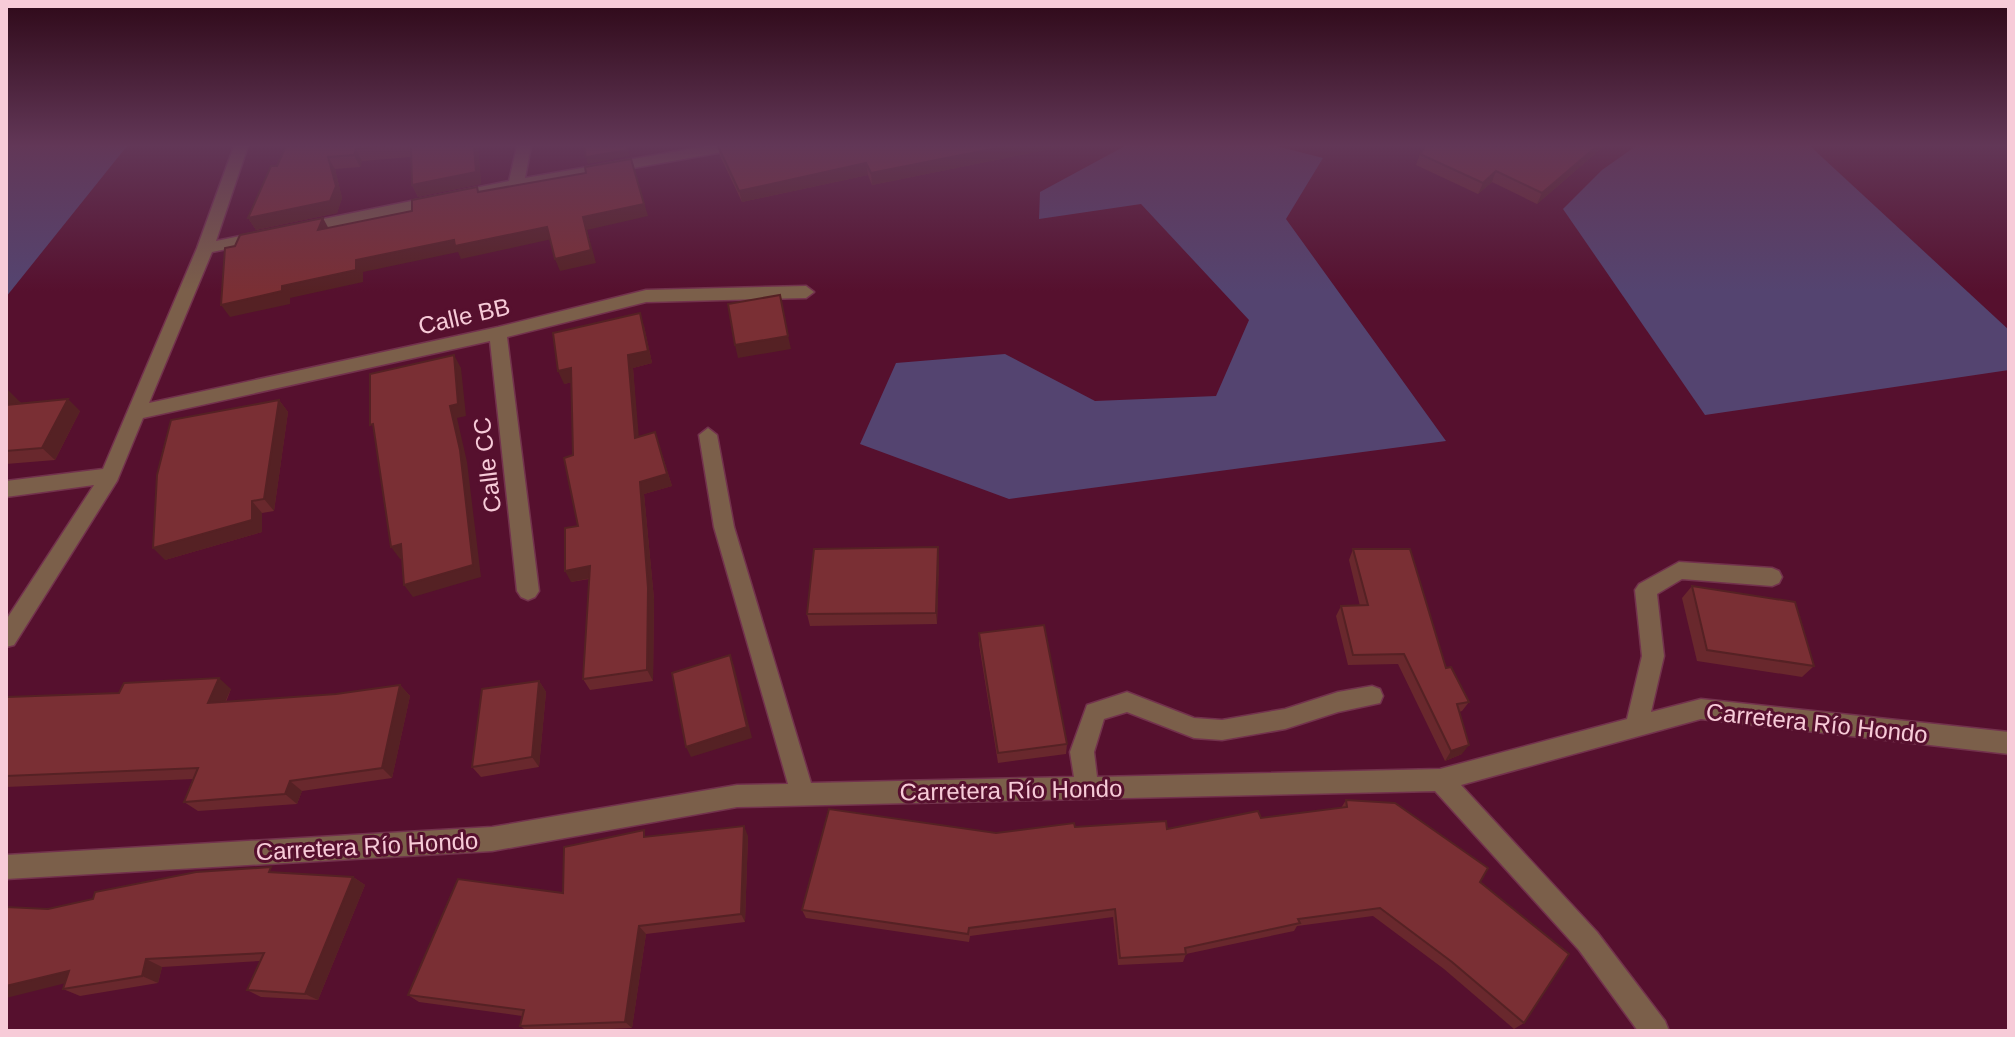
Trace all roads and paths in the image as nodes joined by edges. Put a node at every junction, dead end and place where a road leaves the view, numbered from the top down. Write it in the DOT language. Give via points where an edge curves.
graph roads {
  1 [pos="224,194"];
  2 [pos="465,194"];
  3 [pos="205,248"];
  4 [pos="806,292"];
  5 [pos="498,333"];
  6 [pos="136,413"];
  7 [pos="708,435"];
  8 [pos="110,476"];
  9 [pos="6,489"];
  10 [pos="1772,577"];
  11 [pos="528,591"];
  12 [pos="6,638"];
  13 [pos="1372,696"];
  14 [pos="1636,727"];
  15 [pos="2009,743"];
  16 [pos="1440,780"];
  17 [pos="1087,788"];
  18 [pos="803,795"];
  19 [pos="6,867"];
  20 [pos="1655,1031"];
  1 -- 3 [label="street"];
  2 -- 3 [label="street"];
  3 -- 6 [label="street"];
  4 -- 5 [label="street, Calle BB" via="646,296"];
  5 -- 6 [label="street, Calle BB"];
  5 -- 11 [label="street, Calle CC"];
  6 -- 8 [label="street"];
  7 -- 18 [label="street" via="724,527"];
  8 -- 9 [label="street"];
  8 -- 12 [label="street"];
  10 -- 14 [label="street" via="1679,570 1646,590 1653,656"];
  13 -- 17 [label="street" via="1222,730 1194,728 1127,702 1095,712 1082,752"];
  14 -- 15 [label="street, Carretera Río Hondo" via="1701,709"];
  14 -- 16 [label="street, Carretera Río Hondo"];
  16 -- 17 [label="street, Carretera Río Hondo"];
  16 -- 20 [label="street" via="1588,941"];
  17 -- 18 [label="street, Carretera Río Hondo"];
  18 -- 19 [label="street, Carretera Río Hondo" via="737,796 492,839"];
}
